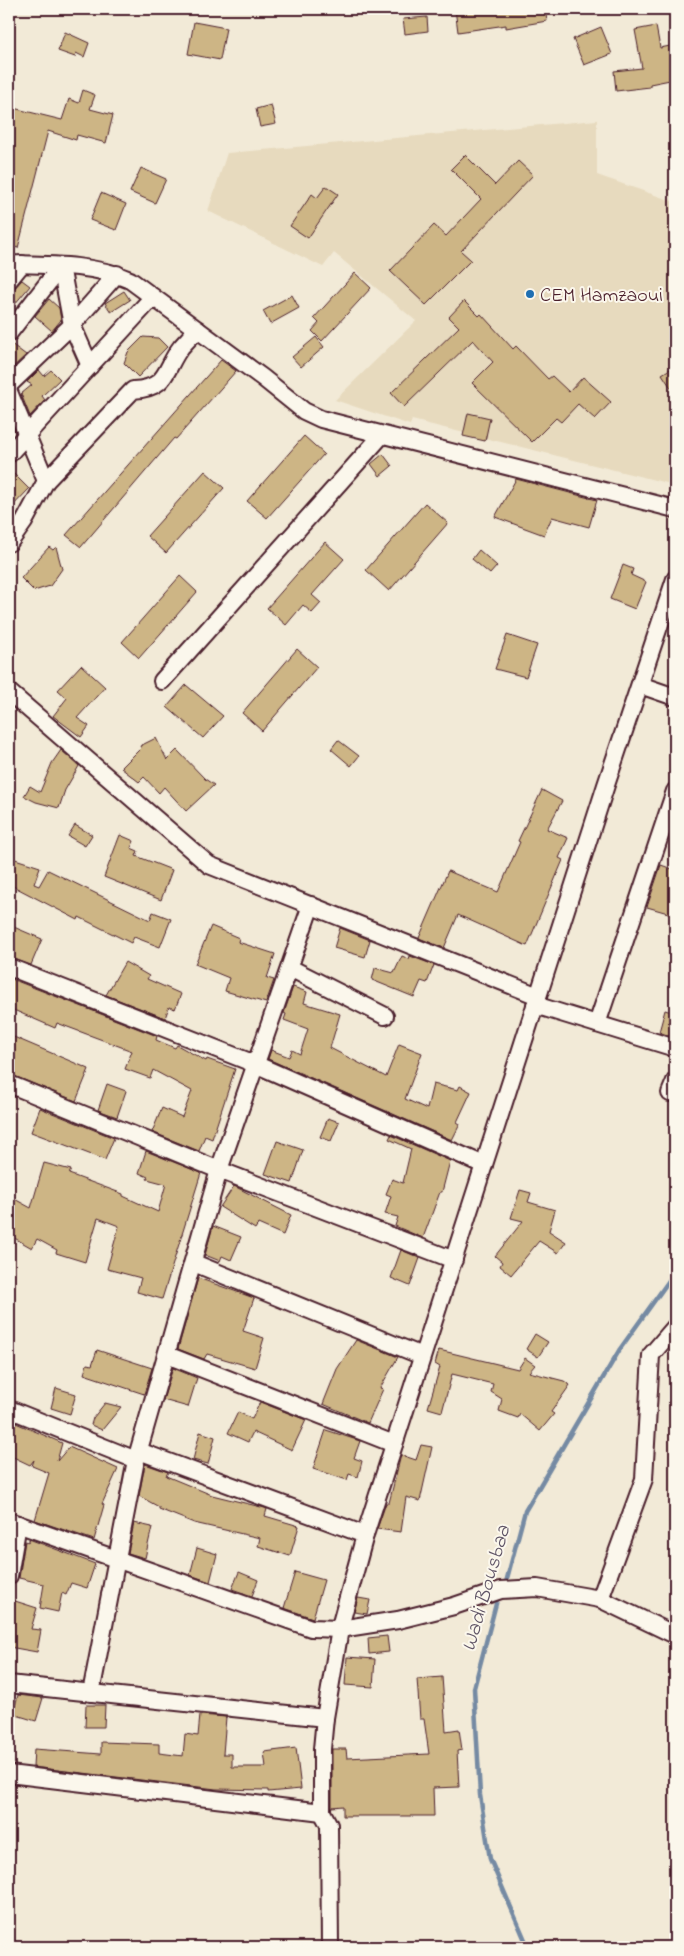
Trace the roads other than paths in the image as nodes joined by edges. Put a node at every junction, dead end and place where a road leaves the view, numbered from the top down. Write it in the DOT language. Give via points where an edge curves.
graph roads {
  1 [pos="15,264"];
  2 [pos="61,266"];
  3 [pos="116,274"];
  4 [pos="9,280"];
  5 [pos="153,297"];
  6 [pos="72,326"];
  7 [pos="198,330"];
  8 [pos="9,333"];
  9 [pos="90,366"];
  10 [pos="9,385"];
  11 [pos="9,392"];
  12 [pos="382,435"];
  13 [pos="27,436"];
  14 [pos="9,454"];
  15 [pos="46,481"];
  16 [pos="675,509"];
  17 [pos="9,543"];
  18 [pos="675,579"];
  19 [pos="162,681"];
  20 [pos="640,685"];
  21 [pos="9,692"];
  22 [pos="675,697"];
  23 [pos="675,791"];
  24 [pos="311,906"];
  25 [pos="9,967"];
  26 [pos="290,968"];
  27 [pos="537,1001"];
  28 [pos="385,1016"];
  29 [pos="597,1024"];
  30 [pos="675,1048"];
  31 [pos="255,1064"];
  32 [pos="9,1084"];
  33 [pos="484,1165"];
  34 [pos="219,1170"];
  35 [pos="454,1260"];
  36 [pos="194,1263"];
  37 [pos="675,1327"];
  38 [pos="167,1355"];
  39 [pos="422,1356"];
  40 [pos="9,1409"];
  41 [pos="394,1444"];
  42 [pos="137,1455"];
  43 [pos="13,1522"];
  44 [pos="365,1534"];
  45 [pos="115,1559"];
  46 [pos="9,1576"];
  47 [pos="600,1599"];
  48 [pos="340,1630"];
  49 [pos="675,1635"];
  50 [pos="9,1684"];
  51 [pos="90,1693"];
  52 [pos="325,1718"];
  53 [pos="9,1774"];
  54 [pos="322,1812"];
  55 [pos="330,1947"];
  1 -- 2 [label="street"];
  1 -- 4 [label="street"];
  2 -- 3 [label="street"];
  2 -- 6 [label="street"];
  2 -- 8 [label="street"];
  3 -- 5 [label="street"];
  3 -- 6 [label="street"];
  5 -- 7 [label="street"];
  5 -- 9 [label="street"];
  6 -- 9 [label="street"];
  6 -- 10 [label="street"];
  7 -- 12 [label="street" via="304,411 321,419"];
  7 -- 15 [label="street" via="181,347 167,374 149,389 133,390"];
  9 -- 13 [label="street"];
  11 -- 13 [label="street"];
  12 -- 16 [label="street"];
  12 -- 19 [label="street"];
  13 -- 14 [label="street"];
  13 -- 15 [label="street"];
  15 -- 17 [label="street"];
  18 -- 20 [label="street"];
  20 -- 22 [label="street"];
  20 -- 27 [label="street"];
  21 -- 24 [label="street" via="209,865"];
  23 -- 29 [label="street"];
  24 -- 26 [label="street"];
  24 -- 27 [label="street"];
  25 -- 31 [label="street"];
  26 -- 28 [label="street"];
  26 -- 31 [label="street"];
  27 -- 29 [label="street"];
  27 -- 33 [label="street"];
  29 -- 30 [label="street"];
  31 -- 33 [label="street"];
  31 -- 34 [label="street"];
  32 -- 34 [label="street"];
  33 -- 35 [label="street"];
  34 -- 35 [label="street"];
  34 -- 36 [label="street"];
  35 -- 39 [label="street"];
  36 -- 38 [label="street"];
  36 -- 39 [label="street"];
  37 -- 47 [label="street" via="651,1355 644,1479"];
  38 -- 41 [label="street"];
  38 -- 42 [label="street"];
  39 -- 41 [label="street"];
  40 -- 42 [label="street"];
  41 -- 44 [label="street"];
  42 -- 44 [label="street"];
  42 -- 45 [label="street"];
  43 -- 45 [label="street"];
  43 -- 46 [label="street"];
  44 -- 48 [label="street"];
  45 -- 48 [label="street" via="311,1628"];
  45 -- 51 [label="street"];
  47 -- 48 [label="street" via="537,1588 501,1590 398,1620"];
  47 -- 49 [label="street"];
  48 -- 52 [label="street"];
  50 -- 51 [label="street"];
  51 -- 52 [label="street"];
  52 -- 54 [label="street"];
  53 -- 54 [label="street"];
  54 -- 55 [label="street" via="328,1825"];
}
